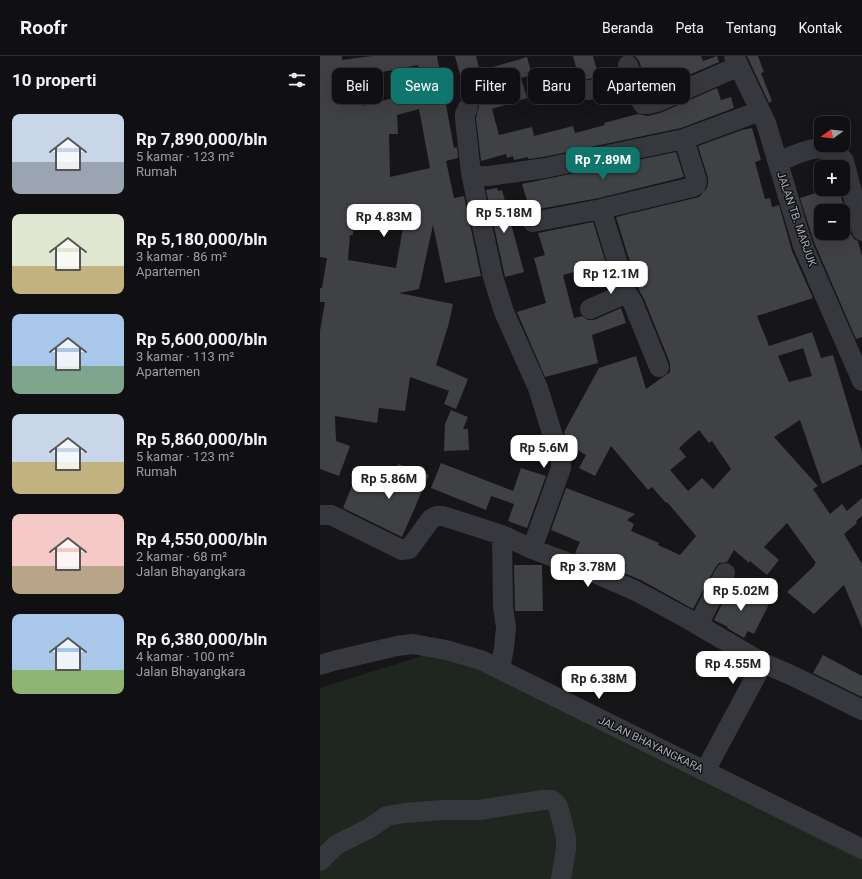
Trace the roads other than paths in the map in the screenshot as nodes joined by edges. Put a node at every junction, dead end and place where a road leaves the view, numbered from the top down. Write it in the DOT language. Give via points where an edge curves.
graph roads {
  1 [pos="736,61"];
  2 [pos="589,90"];
  3 [pos="468,108"];
  4 [pos="760,111"];
  5 [pos="684,139"];
  6 [pos="778,162"];
  7 [pos="471,173"];
  8 [pos="601,209"];
  9 [pos="533,222"];
  10 [pos="862,230"];
  11 [pos="627,293"];
  12 [pos="590,309"];
  13 [pos="659,367"];
  14 [pos="862,380"];
  15 [pos="324,511"];
  16 [pos="502,536"];
  17 [pos="532,549"];
  18 [pos="725,573"];
  19 [pos="698,625"];
  20 [pos="763,663"];
  21 [pos="320,665"];
  22 [pos="500,669"];
  23 [pos="862,710"];
  24 [pos="705,771"];
  25 [pos="862,849"];
  26 [pos="320,861"];
  27 [pos="561,879"];
  1 -- 2 [label="street" via="657,102 648,104 642,104 631,74"];
  1 -- 4 [label="street, JALAN TB. MARJUK"];
  3 -- 7 [label="street" via="465,119"];
  4 -- 5 [label="street"];
  4 -- 6 [label="street, JALAN TB. MARJUK"];
  5 -- 7 [label="street" via="545,168 489,176"];
  5 -- 8 [label="street" via="697,181 693,188"];
  6 -- 10 [label="street" via="813,149 829,149 840,156 844,161"];
  6 -- 14 [label="street, JALAN TB. MARJUK" via="804,246"];
  7 -- 17 [label="street" via="492,277 504,312 538,388 561,462"];
  8 -- 9 [label="street"];
  8 -- 11 [label="street"];
  11 -- 12 [label="street"];
  11 -- 13 [label="street"];
  15 -- 16 [label="street" via="402,550 409,549 431,519 437,516"];
  16 -- 17 [label="street"];
  16 -- 22 [label="street" via="503,606 506,627"];
  17 -- 19 [label="street" via="636,591"];
  18 -- 19 [label="street"];
  19 -- 20 [label="street"];
  20 -- 23 [label="street"];
  20 -- 24 [label="street"];
  21 -- 22 [label="street, JALAN BHAYANGKARA" via="333,660 413,644 481,660"];
  22 -- 24 [label="street, JALAN BHAYANGKARA"];
  24 -- 25 [label="street, JALAN BHAYANGKARA"];
  26 -- 27 [label="street" via="336,845 370,828 387,816 479,810 552,800 558,806 566,837"];
}
